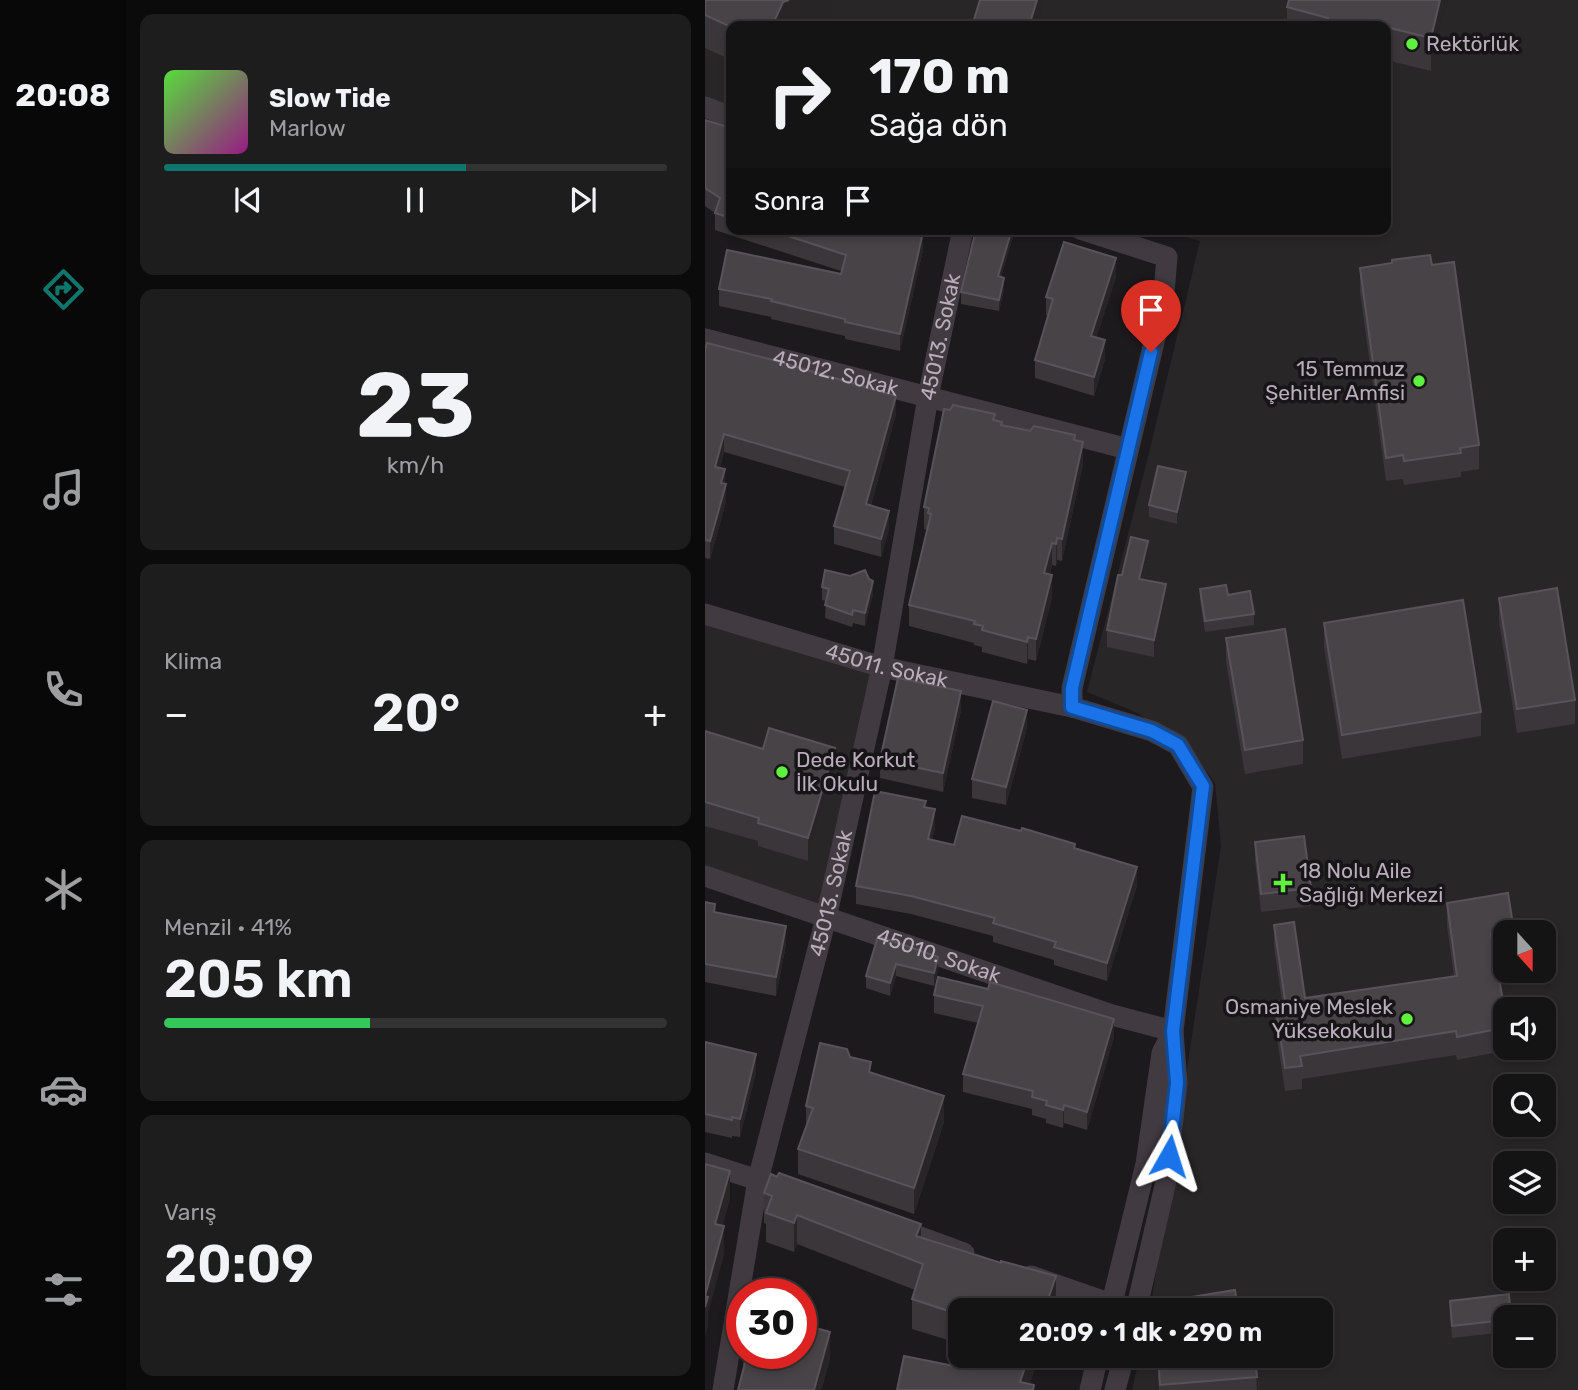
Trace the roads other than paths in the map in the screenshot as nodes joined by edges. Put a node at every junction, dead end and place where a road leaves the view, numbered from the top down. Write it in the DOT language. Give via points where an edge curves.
graph roads {
  1 [pos="705,107"];
  2 [pos="726,115"];
  3 [pos="962,235"];
  4 [pos="1099,235"];
  5 [pos="705,339"];
  6 [pos="928,397"];
  7 [pos="1128,449"];
  8 [pos="705,614"];
  9 [pos="882,667"];
  10 [pos="1072,707"];
  11 [pos="705,876"];
  12 [pos="826,918"];
  13 [pos="1173,1031"];
  14 [pos="705,1163"];
  15 [pos="758,1180"];
  16 [pos="784,1189"];
  17 [pos="876,1222"];
  18 [pos="980,1258"];
  19 [pos="1007,1267"];
  20 [pos="1087,1298"];
  21 [pos="1112,1298"];
  22 [pos="1139,1298"];
  23 [pos="1095,1368"];
  24 [pos="1121,1368"];
  25 [pos="723,1390"];
  26 [pos="1090,1390"];
  27 [pos="1115,1390"];
  1 -- 2 [label="street"];
  3 -- 6 [label="street, 45013. Sokak"];
  4 -- 7 [label="street" via="1167,257 1163,304"];
  5 -- 6 [label="street, 45012. Sokak"];
  6 -- 7 [label="street, 45012. Sokak"];
  6 -- 9 [label="street, 45013. Sokak"];
  7 -- 10 [label="street" via="1072,688"];
  8 -- 9 [label="street, 45011. Sokak"];
  9 -- 10 [label="street, 45011. Sokak"];
  9 -- 12 [label="street, 45013. Sokak"];
  10 -- 13 [label="street, 45011. Sokak" via="1152,731 1178,745 1203,786"];
  11 -- 12 [label="street, 45010. Sokak"];
  12 -- 13 [label="street, 45010. Sokak" via="1112,1015"];
  12 -- 15 [label="street, 45013. Sokak"];
  13 -- 21 [label="street" via="1162,1053 1146,1164"];
  13 -- 22 [label="street" via="1177,1083 1166,1181"];
  14 -- 15 [label="street"];
  15 -- 16 [label="street"];
  15 -- 25 [label="street, 45013. Sokak"];
  17 -- 18 [label="street"];
  19 -- 20 [label="street"];
  23 -- 26 [label="street"];
  24 -- 27 [label="street"];
}
